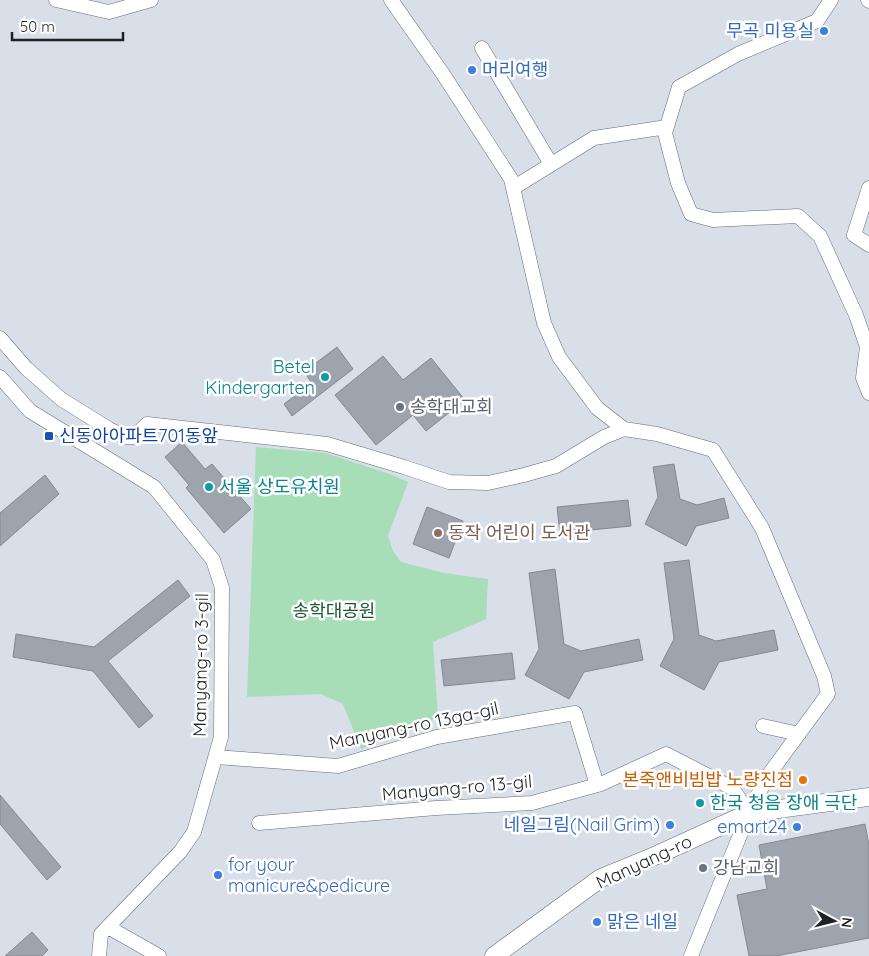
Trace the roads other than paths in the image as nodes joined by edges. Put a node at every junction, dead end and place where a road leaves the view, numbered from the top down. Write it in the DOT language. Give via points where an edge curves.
graph roads {
  1 [pos="56,0"];
  2 [pos="151,0"];
  3 [pos="391,0"];
  4 [pos="831,0"];
  5 [pos="482,48"];
  6 [pos="666,127"];
  7 [pos="551,164"];
  8 [pos="513,188"];
  9 [pos="869,188"];
  10 [pos="869,245"];
  11 [pos="0,338"];
  12 [pos="0,377"];
  13 [pos="869,393"];
  14 [pos="624,428"];
  15 [pos="763,726"];
  16 [pos="799,734"];
  17 [pos="216,757"];
  18 [pos="597,785"];
  19 [pos="869,797"];
  20 [pos="749,813"];
  21 [pos="259,824"];
  22 [pos="108,926"];
  23 [pos="99,956"];
  24 [pos="158,956"];
  25 [pos="494,956"];
  26 [pos="691,956"];
  1 -- 2 [label="street" via="109,12"];
  3 -- 8 [label="street" via="443,74 511,179"];
  4 -- 6 [label="street" via="817,21 738,54 679,87"];
  5 -- 7 [label="street"];
  6 -- 7 [label="street" via="594,138"];
  6 -- 13 [label="street" via="664,133 678,183 691,214 713,220 798,216 820,236 856,315 866,347 863,378"];
  7 -- 8 [label="street"];
  8 -- 14 [label="street" via="544,323 559,357 597,408"];
  9 -- 10 [label="street" via="854,235"];
  11 -- 14 [label="street" via="26,368 61,399 125,437 134,437 146,424 327,444 449,482 488,483 556,466"];
  12 -- 17 [label="street, Manyang-ro 3-gil" via="30,411 154,487 213,560 222,588 222,737"];
  14 -- 16 [label="street" via="714,450 762,528 824,676 828,694"];
  15 -- 16 [label="street"];
  16 -- 20 [label="street" via="767,777"];
  17 -- 18 [label="street, Manyang-ro 13ga-gil" via="338,766 437,737 574,713"];
  17 -- 22 [label="street, Manyang-ro 3-gil" via="194,832 180,852"];
  18 -- 20 [label="street, Manyang-ro 13-gil" via="666,754 732,788"];
  18 -- 21 [label="street, Manyang-ro 13-gil" via="532,803"];
  19 -- 20 [label="street, Manyang-ro"];
  20 -- 25 [label="street, Manyang-ro" via="601,878"];
  20 -- 26 [label="street"];
  22 -- 23 [label="street, Manyang-ro 3-gil" via="101,934"];
  22 -- 24 [label="street"];
}
